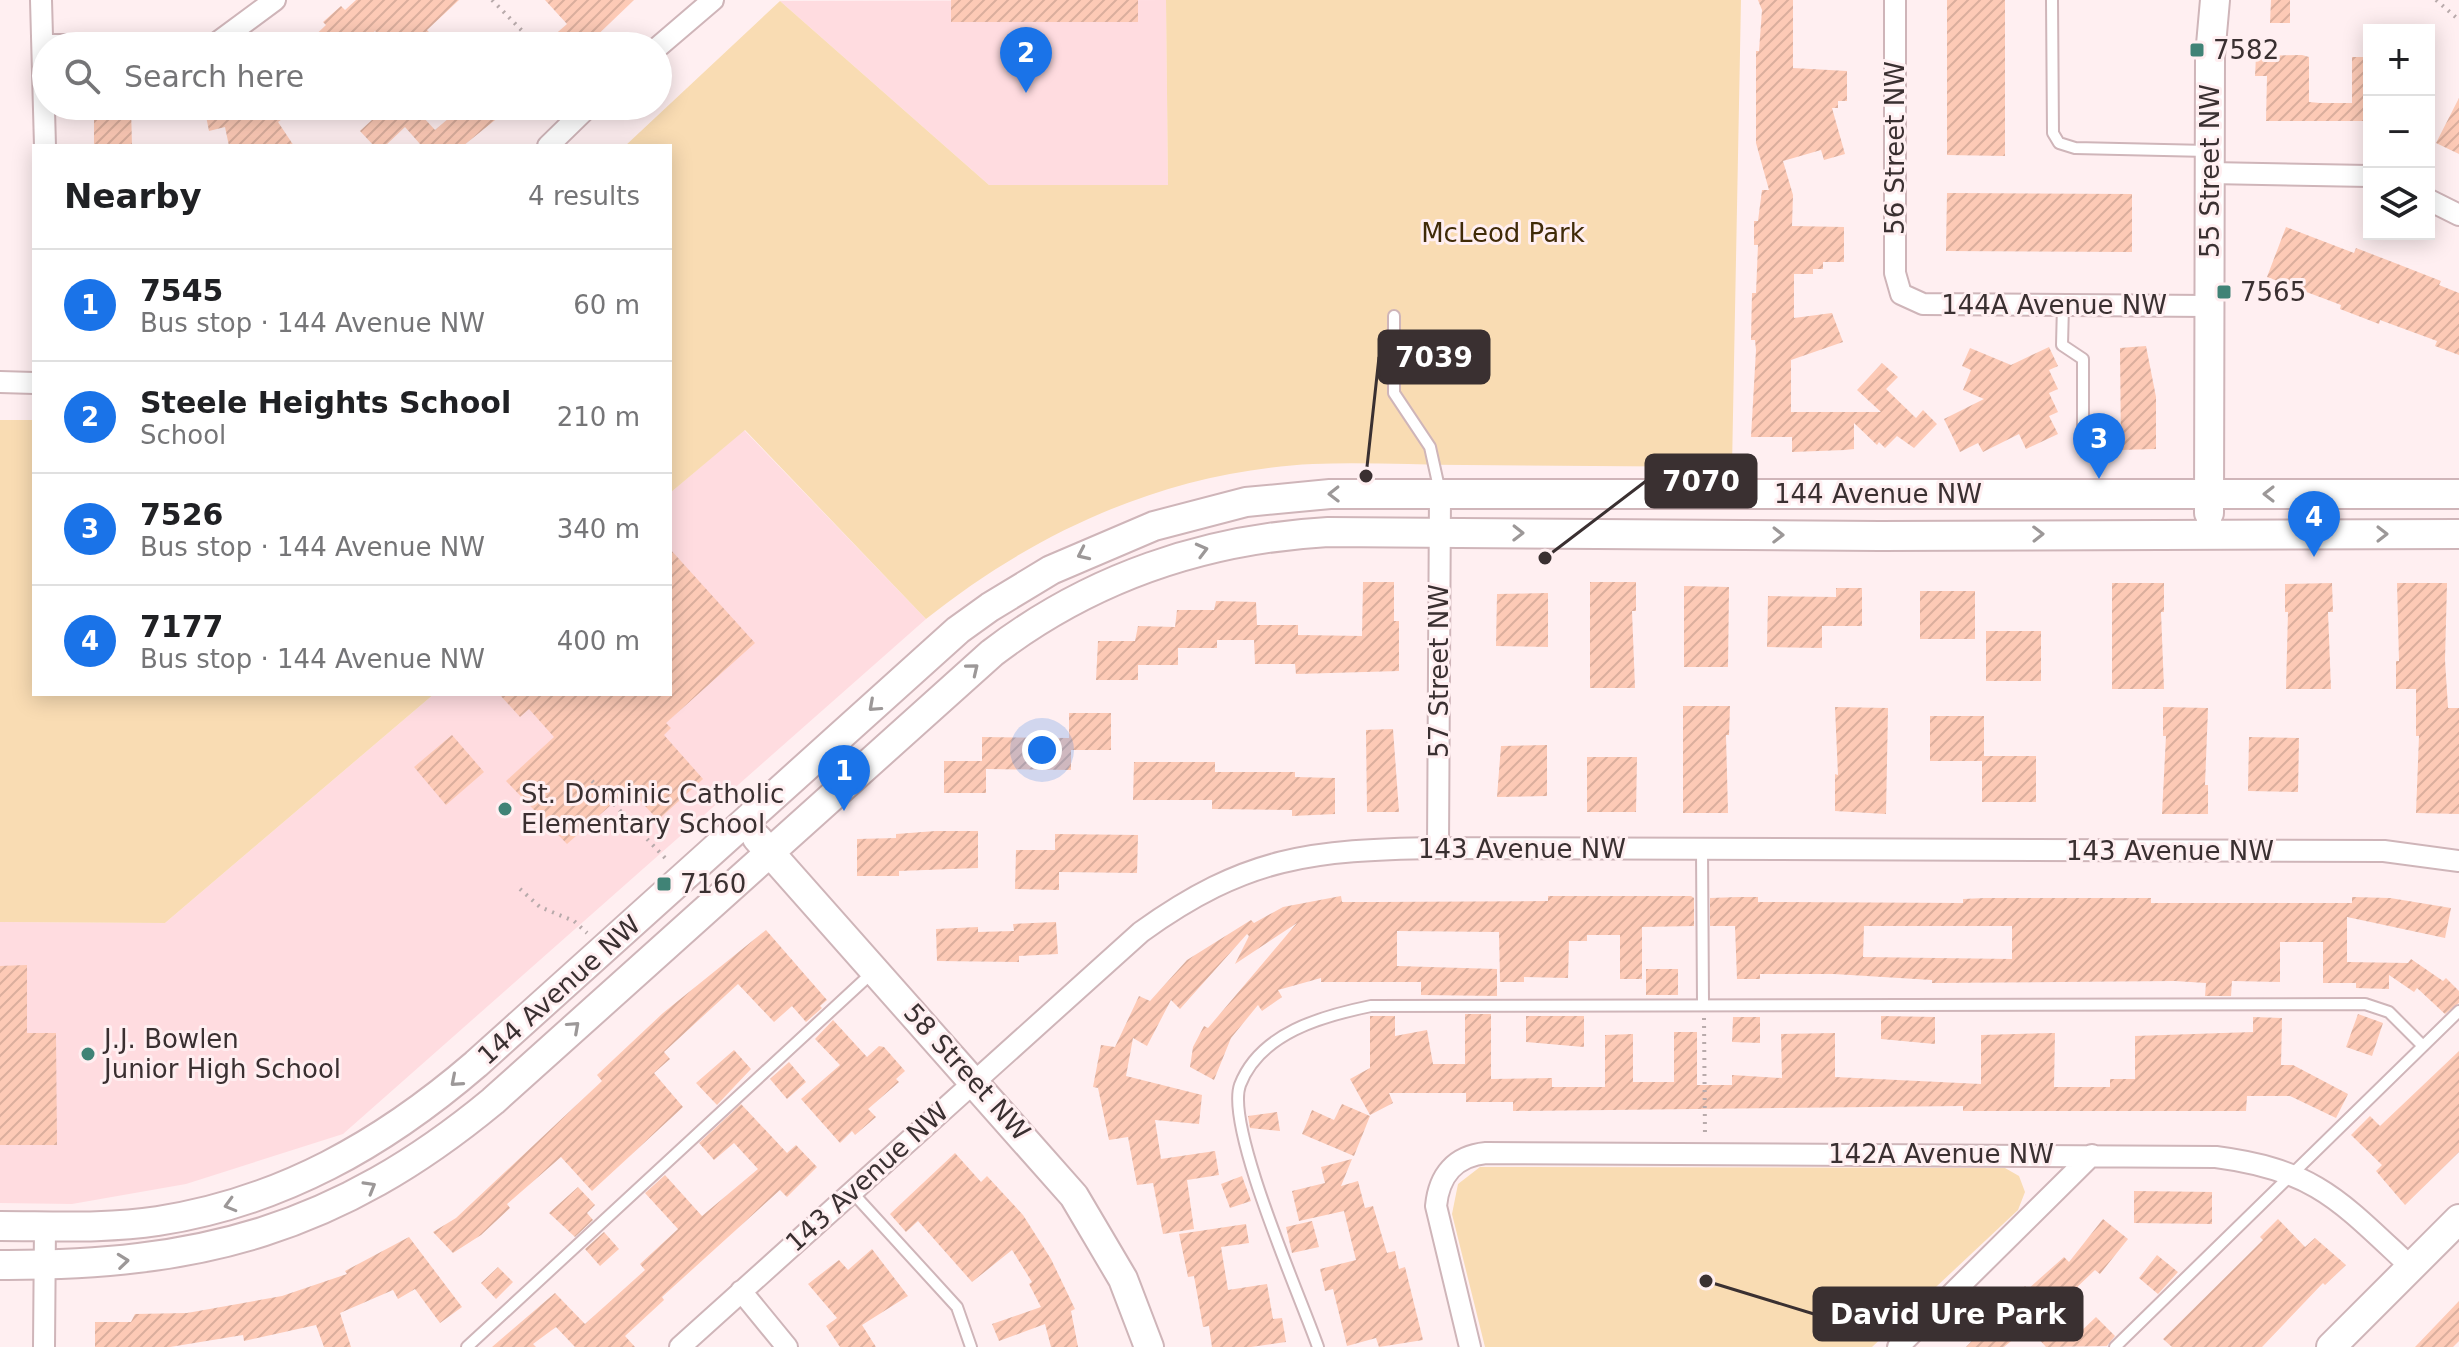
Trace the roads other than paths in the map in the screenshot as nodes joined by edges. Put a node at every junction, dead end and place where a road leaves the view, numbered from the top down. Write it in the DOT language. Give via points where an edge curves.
graph roads {
  1 [pos="41,0"];
  2 [pos="275,0"];
  3 [pos="713,0"];
  4 [pos="1895,0"];
  5 [pos="2052,0"];
  6 [pos="2215,0"];
  7 [pos="44,32"];
  8 [pos="232,32"];
  9 [pos="672,35"];
  10 [pos="45,120"];
  11 [pos="575,120"];
  12 [pos="45,144"];
  13 [pos="550,144"];
  14 [pos="2210,162"];
  15 [pos="2363,175"];
  16 [pos="2435,203"];
  17 [pos="2459,215"];
  18 [pos="1901,294"];
  19 [pos="2063,305"];
  20 [pos="2209,306"];
  21 [pos="1394,316"];
  22 [pos="0,382"];
  23 [pos="32,383"];
  24 [pos="2083,438"];
  25 [pos="1440,494"];
  26 [pos="2209,494"];
  27 [pos="2459,494"];
  28 [pos="1440,532"];
  29 [pos="2209,534"];
  30 [pos="2459,534"];
  31 [pos="744,824"];
  32 [pos="1438,848"];
  33 [pos="1702,850"];
  34 [pos="769,851"];
  35 [pos="2459,861"];
  36 [pos="875,969"];
  37 [pos="1703,1003"];
  38 [pos="2459,1011"];
  39 [pos="2423,1046"];
  40 [pos="974,1081"];
  41 [pos="2092,1155"];
  42 [pos="2294,1173"];
  43 [pos="851,1191"];
  44 [pos="2459,1219"];
  45 [pos="0,1226"];
  46 [pos="45,1226"];
  47 [pos="0,1265"];
  48 [pos="45,1265"];
  49 [pos="2411,1267"];
  50 [pos="741,1291"];
  51 [pos="44,1347"];
  52 [pos="467,1347"];
  53 [pos="680,1347"];
  54 [pos="787,1347"];
  55 [pos="971,1347"];
  56 [pos="1149,1347"];
  57 [pos="1318,1347"];
  58 [pos="1470,1347"];
  59 [pos="1898,1347"];
  60 [pos="2115,1347"];
  61 [pos="2331,1347"];
  1 -- 7 [label="street"];
  2 -- 8 [label="street"];
  3 -- 9 [label="street"];
  4 -- 18 [label="street, 56 Street NW" via="1895,273"];
  5 -- 14 [label="lane" via="2053,133 2059,143"];
  6 -- 14 [label="street, 55 Street NW"];
  10 -- 12 [label="street"];
  11 -- 13 [label="street"];
  14 -- 15 [label="street"];
  14 -- 20 [label="street, 55 Street NW"];
  16 -- 17 [label="street"];
  18 -- 19 [label="street, 144A Avenue NW" via="1923,304"];
  19 -- 20 [label="street, 144A Avenue NW"];
  19 -- 24 [label="lane" via="2062,345 2083,359"];
  20 -- 26 [label="street, 55 Street NW"];
  21 -- 25 [label="lane" via="1394,393 1430,447"];
  22 -- 23 [label="street"];
  25 -- 26 [label="street, 144 Avenue NW"];
  25 -- 28 [label="street, 57 Street NW"];
  25 -- 31 [label="street, 144 Avenue NW, one-way" via="1330,494 1246,502 1143,529 1062,564 958,630"];
  27 -- 26 [label="street, 144 Avenue NW, one-way"];
  26 -- 29 [label="street, 55 Street NW"];
  28 -- 29 [label="street, 144 Avenue NW, one-way"];
  28 -- 32 [label="street, 57 Street NW"];
  34 -- 28 [label="street, 144 Avenue NW, one-way" via="992,653 1106,584 1171,559 1268,537"];
  29 -- 30 [label="street, 144 Avenue NW, one-way"];
  31 -- 34 [label="street, 58 Street NW"];
  31 -- 46 [label="street, 144 Avenue NW, one-way" via="421,1110 342,1161 279,1189 197,1213 120,1225"];
  32 -- 33 [label="street, 143 Avenue NW"];
  32 -- 40 [label="street, 143 Avenue NW" via="1312,854 1223,880 1141,932"];
  33 -- 35 [label="street, 143 Avenue NW" via="2384,851"];
  33 -- 37 [label="lane"];
  34 -- 36 [label="street, 58 Street NW"];
  48 -- 34 [label="street, 144 Avenue NW, one-way" via="127,1261 221,1245 296,1222 360,1193 493,1101"];
  36 -- 40 [label="street, 58 Street NW"];
  36 -- 52 [label="lane"];
  37 -- 39 [label="lane" via="2365,1004 2389,1012"];
  37 -- 57 [label="lane" via="1371,1006 1328,1015 1267,1047 1240,1086 1241,1137"];
  38 -- 39 [label="lane"];
  39 -- 42 [label="lane"];
  40 -- 43 [label="street, 143 Avenue NW"];
  40 -- 56 [label="street, 58 Street NW" via="1088,1216 1123,1279"];
  41 -- 42 [label="street, 142A Avenue NW" via="2216,1157"];
  41 -- 58 [label="street, 142A Avenue NW" via="1486,1153 1458,1161 1444,1176 1436,1206"];
  41 -- 59 [label="street"];
  42 -- 49 [label="street, 142A Avenue NW" via="2350,1211"];
  42 -- 60 [label="lane"];
  43 -- 50 [label="street, 143 Avenue NW"];
  43 -- 55 [label="lane" via="957,1307"];
  44 -- 49 [label="street"];
  45 -- 46 [label="street, 144 Avenue NW"];
  46 -- 48 [label="street"];
  47 -- 48 [label="street, 144 Avenue NW"];
  48 -- 51 [label="street"];
  49 -- 61 [label="street"];
  50 -- 53 [label="street, 143 Avenue NW"];
  50 -- 54 [label="street"];
}
